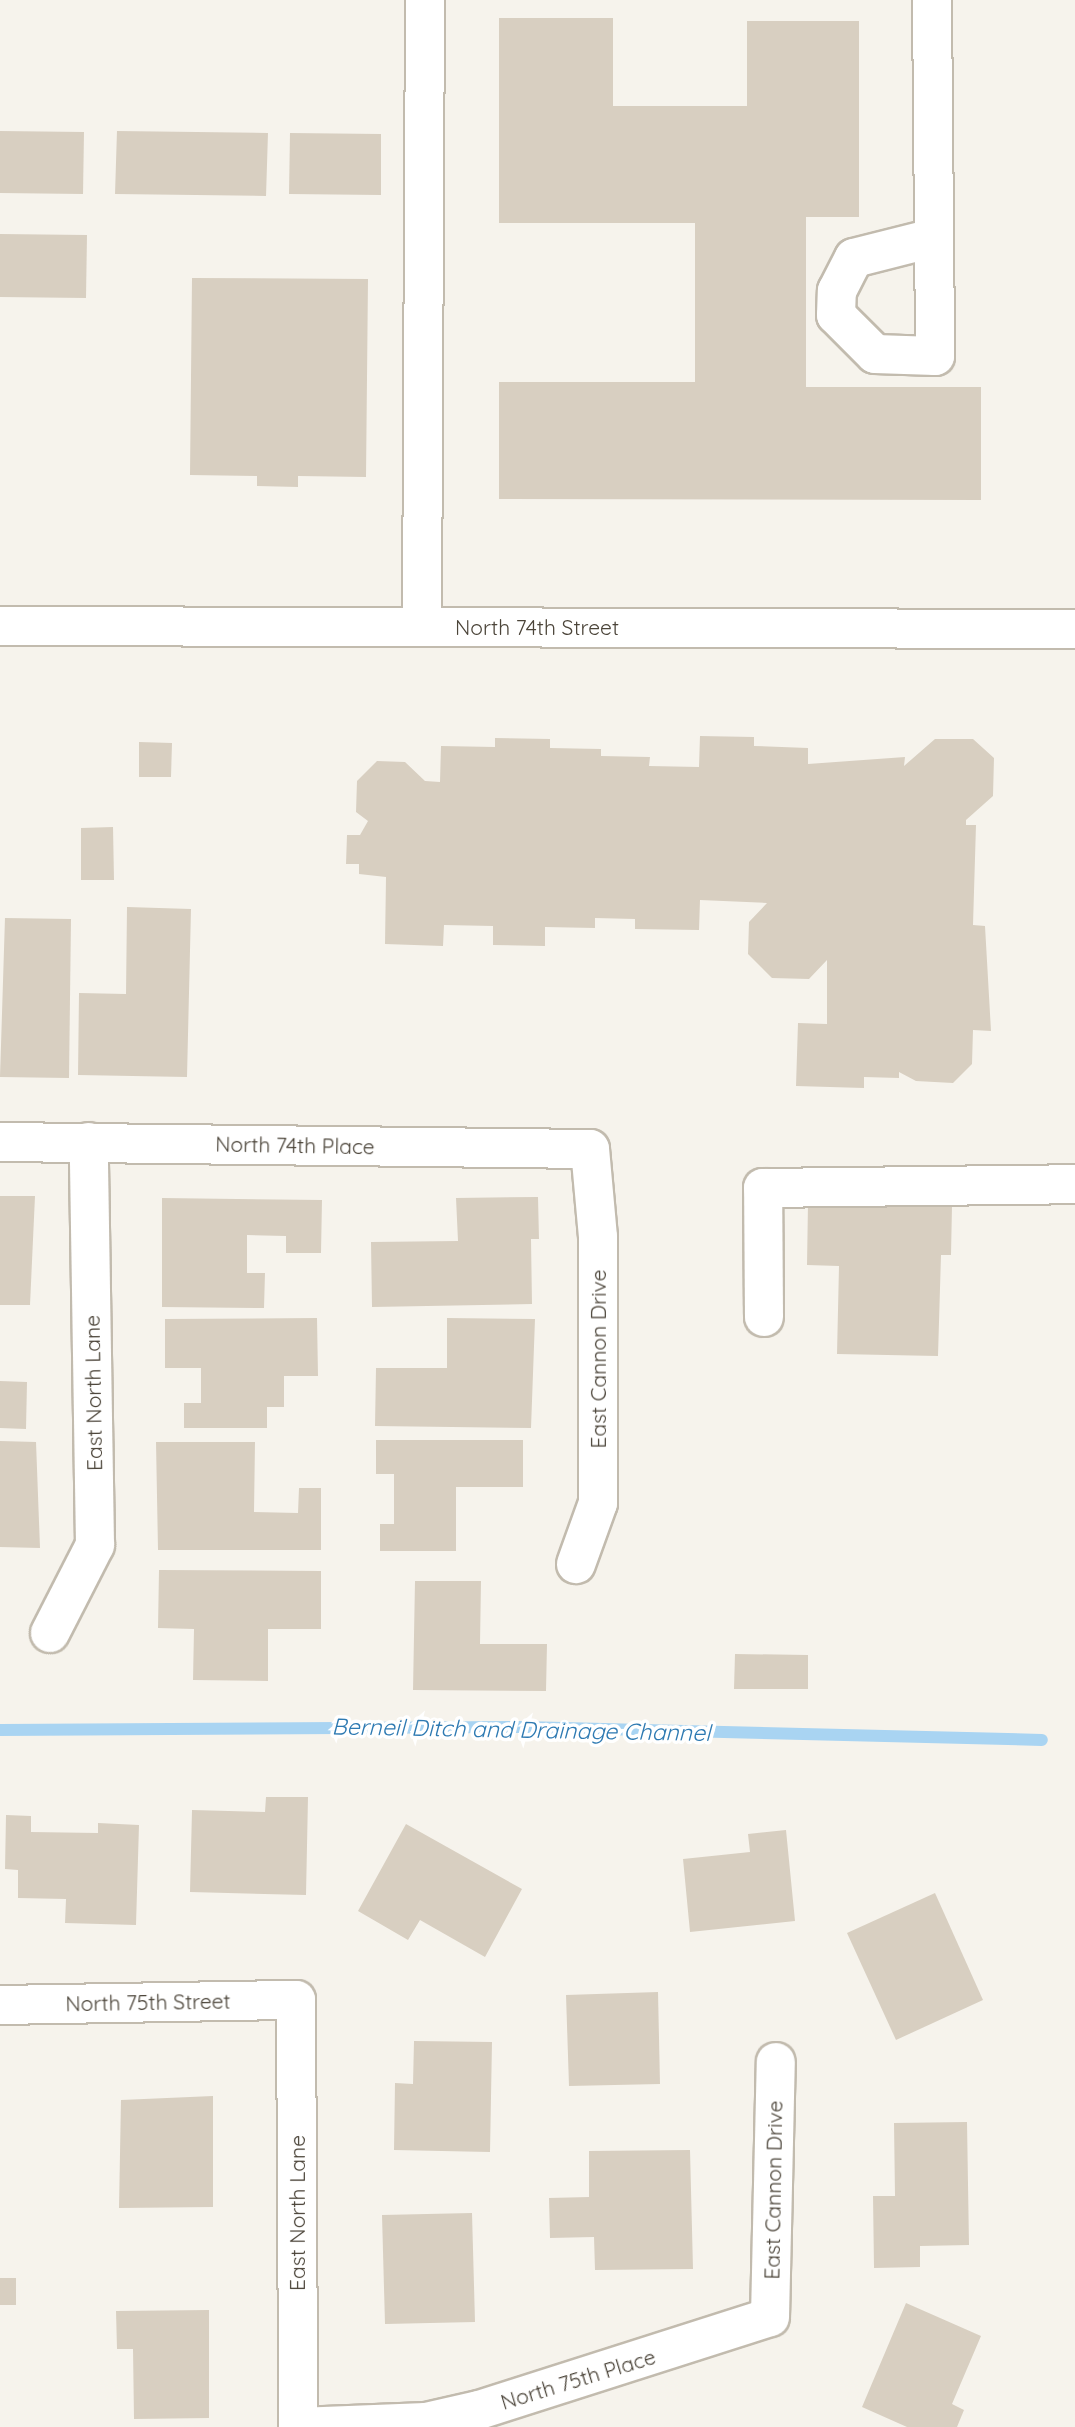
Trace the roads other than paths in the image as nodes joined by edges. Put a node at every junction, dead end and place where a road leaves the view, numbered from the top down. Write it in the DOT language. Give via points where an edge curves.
graph roads {
  1 [pos="425,0"];
  2 [pos="932,0"];
  3 [pos="933,238"];
  4 [pos="0,626"];
  5 [pos="422,626"];
  6 [pos="1075,629"];
  7 [pos="0,1142"];
  8 [pos="89,1142"];
  9 [pos="590,1149"];
  10 [pos="1075,1184"];
  11 [pos="764,1317"];
  12 [pos="576,1564"];
  13 [pos="50,1633"];
  14 [pos="296,2000"];
  15 [pos="0,2005"];
  16 [pos="776,2062"];
  17 [pos="770,2317"];
  18 [pos="298,2427"];
  1 -- 5 [label="street"];
  2 -- 3 [label="street"];
  4 -- 5 [label="street, North 74th Street"];
  5 -- 6 [label="street, North 74th Street"];
  7 -- 8 [label="street, North 74th Place"];
  8 -- 9 [label="street, North 74th Place"];
  8 -- 13 [label="street, East North Lane" via="95,1545"];
  9 -- 12 [label="street, East Cannon Drive" via="598,1237 598,1503"];
  10 -- 11 [label="street" via="763,1188"];
  14 -- 15 [label="street, North 75th Street"];
  14 -- 18 [label="street, East North Lane"];
  16 -- 17 [label="street, East Cannon Drive"];
  17 -- 18 [label="street, North 75th Place" via="466,2413 426,2422"];
}
